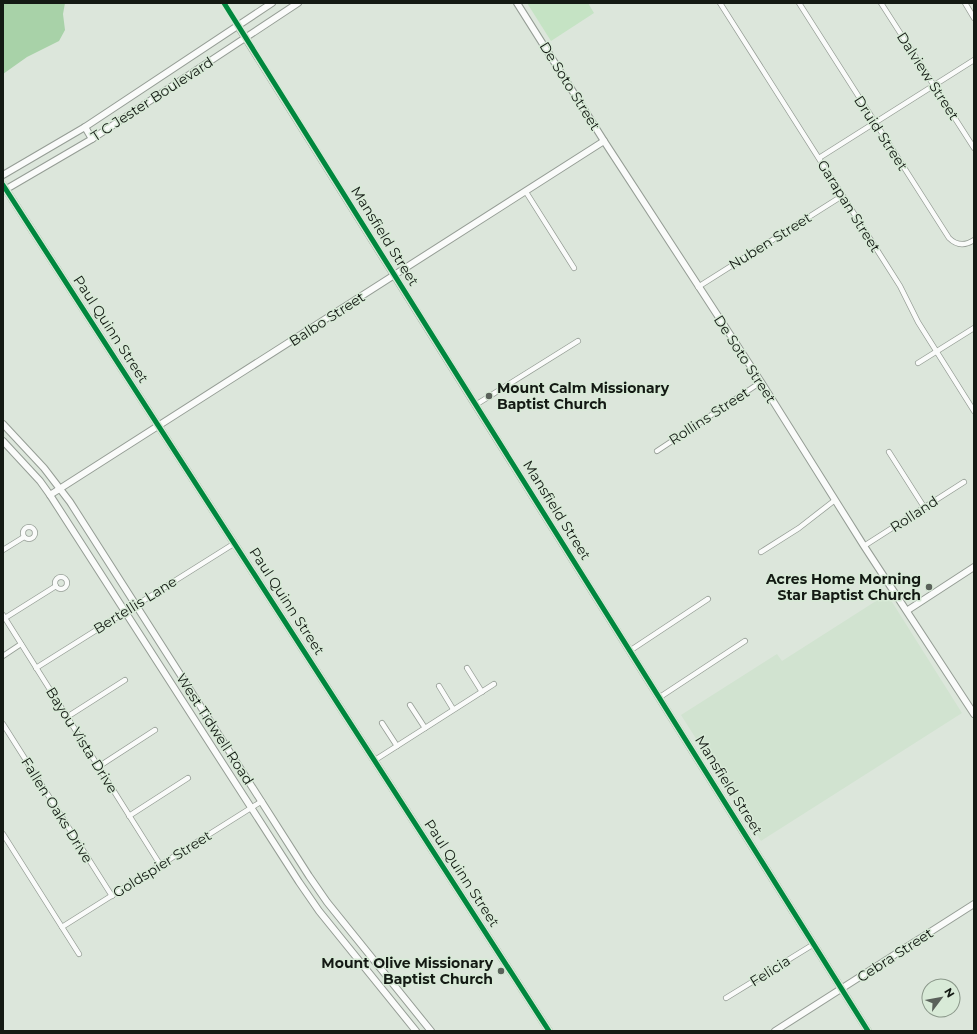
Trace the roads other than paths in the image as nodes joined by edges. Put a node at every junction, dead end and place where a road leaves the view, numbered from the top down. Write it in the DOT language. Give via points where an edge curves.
graph roads {
  1 [pos="224,3"];
  2 [pos="272,3"];
  3 [pos="298,3"];
  4 [pos="517,3"];
  5 [pos="720,3"];
  6 [pos="799,3"];
  7 [pos="882,3"];
  8 [pos="965,3"];
  9 [pos="974,18"];
  10 [pos="238,26"];
  11 [pos="246,37"];
  12 [pos="974,60"];
  13 [pos="162,76"];
  14 [pos="933,85"];
  15 [pos="170,88"];
  16 [pos="874,123"];
  17 [pos="85,126"];
  18 [pos="92,139"];
  19 [pos="604,141"];
  20 [pos="974,148"];
  21 [pos="819,158"];
  22 [pos="3,175"];
  23 [pos="4,188"];
  24 [pos="526,192"];
  25 [pos="842,196"];
  26 [pos="974,240"];
  27 [pos="574,268"];
  28 [pos="395,275"];
  29 [pos="698,287"];
  30 [pos="974,328"];
  31 [pos="578,341"];
  32 [pos="936,352"];
  33 [pos="918,364"];
  34 [pos="761,382"];
  35 [pos="477,404"];
  36 [pos="974,411"];
  37 [pos="3,424"];
  38 [pos="160,426"];
  39 [pos="3,441"];
  40 [pos="657,451"];
  41 [pos="889,452"];
  42 [pos="964,482"];
  43 [pos="60,489"];
  44 [pos="50,495"];
  45 [pos="835,500"];
  46 [pos="924,507"];
  47 [pos="24,537"];
  48 [pos="234,543"];
  49 [pos="864,546"];
  50 [pos="3,550"];
  51 [pos="762,552"];
  52 [pos="974,567"];
  53 [pos="56,586"];
  54 [pos="708,599"];
  55 [pos="136,605"];
  56 [pos="908,610"];
  57 [pos="126,611"];
  58 [pos="4,617"];
  59 [pos="745,641"];
  60 [pos="21,644"];
  61 [pos="630,650"];
  62 [pos="3,656"];
  63 [pos="36,668"];
  64 [pos="467,668"];
  65 [pos="125,680"];
  66 [pos="494,684"];
  67 [pos="439,686"];
  68 [pos="482,692"];
  69 [pos="660,697"];
  70 [pos="199,703"];
  71 [pos="410,705"];
  72 [pos="453,709"];
  73 [pos="189,710"];
  74 [pos="974,714"];
  75 [pos="67,717"];
  76 [pos="382,723"];
  77 [pos="3,724"];
  78 [pos="425,728"];
  79 [pos="155,730"];
  80 [pos="397,746"];
  81 [pos="375,760"];
  82 [pos="98,767"];
  83 [pos="188,778"];
  84 [pos="262,801"];
  85 [pos="252,807"];
  86 [pos="129,816"];
  87 [pos="3,834"];
  88 [pos="161,866"];
  89 [pos="309,876"];
  90 [pos="299,882"];
  91 [pos="112,896"];
  92 [pos="974,904"];
  93 [pos="62,927"];
  94 [pos="814,944"];
  95 [pos="363,946"];
  96 [pos="79,954"];
  97 [pos="353,954"];
  98 [pos="842,989"];
  99 [pos="726,998"];
  100 [pos="416,1031"];
  101 [pos="431,1031"];
  102 [pos="549,1031"];
  103 [pos="775,1031"];
  104 [pos="867,1031"];
  1 -- 10 [label="street, Mansfield Street"];
  2 -- 10 [label="street, T C Jester Boulevard"];
  3 -- 11 [label="street, T C Jester Boulevard"];
  4 -- 19 [label="street, De Soto Street"];
  5 -- 21 [label="street, Garapan Street"];
  6 -- 16 [label="street, Druid Street"];
  7 -- 14 [label="street, Dalview Street"];
  8 -- 9 [label="street"];
  10 -- 11 [label="street, Mansfield Street"];
  10 -- 13 [label="street, T C Jester Boulevard"];
  11 -- 15 [label="street, T C Jester Boulevard"];
  11 -- 28 [label="street, Mansfield Street"];
  12 -- 14 [label="street"];
  13 -- 15 [label="street"];
  13 -- 17 [label="street, T C Jester Boulevard"];
  14 -- 16 [label="street"];
  14 -- 20 [label="street, Dalview Street"];
  15 -- 18 [label="street, T C Jester Boulevard"];
  16 -- 21 [label="street"];
  16 -- 26 [label="street, Druid Street" via="954,244 967,244"];
  17 -- 18 [label="street"];
  17 -- 22 [label="street, T C Jester Boulevard"];
  18 -- 23 [label="street, T C Jester Boulevard"];
  19 -- 24 [label="street, Balbo Street"];
  19 -- 29 [label="street, De Soto Street"];
  21 -- 25 [label="street, Garapan Street"];
  23 -- 38 [label="street, Paul Quinn Street"];
  24 -- 27 [label="street"];
  24 -- 28 [label="street, Balbo Street"];
  25 -- 29 [label="street, Nuben Street"];
  25 -- 32 [label="street, Garapan Street" via="900,286"];
  28 -- 35 [label="street, Mansfield Street"];
  28 -- 38 [label="street, Balbo Street"];
  29 -- 34 [label="street, De Soto Street"];
  30 -- 32 [label="street"];
  31 -- 35 [label="street"];
  32 -- 33 [label="street"];
  32 -- 36 [label="street, Garapan Street"];
  34 -- 40 [label="street, Rollins Street"];
  34 -- 45 [label="street, De Soto Street"];
  35 -- 61 [label="street, Mansfield Street"];
  37 -- 43 [label="street, West Tidwell Road"];
  38 -- 43 [label="street, Balbo Street"];
  38 -- 48 [label="street, Paul Quinn Street"];
  39 -- 44 [label="street, West Tidwell Road"];
  41 -- 46 [label="street"];
  42 -- 46 [label="street, Rolland"];
  43 -- 44 [label="street, Balbo Street"];
  43 -- 55 [label="street, West Tidwell Road"];
  44 -- 57 [label="street, West Tidwell Road"];
  45 -- 49 [label="street, De Soto Street"];
  45 -- 51 [label="street"];
  46 -- 49 [label="street, Rolland"];
  47 -- 50 [label="street"];
  48 -- 55 [label="street, Bertellis Lane"];
  48 -- 81 [label="street, Paul Quinn Street"];
  49 -- 56 [label="street, De Soto Street"];
  52 -- 56 [label="street"];
  53 -- 58 [label="street"];
  54 -- 61 [label="street"];
  55 -- 57 [label="street, Bertellis Lane"];
  55 -- 70 [label="street, West Tidwell Road"];
  56 -- 74 [label="street, De Soto Street"];
  57 -- 63 [label="street, Bertellis Lane"];
  57 -- 73 [label="street, West Tidwell Road"];
  58 -- 60 [label="street, Bayou Vista Drive"];
  59 -- 69 [label="street"];
  60 -- 62 [label="street"];
  60 -- 63 [label="street, Bayou Vista Drive"];
  61 -- 69 [label="street, Mansfield Street"];
  63 -- 75 [label="street, Bayou Vista Drive"];
  64 -- 68 [label="street"];
  65 -- 75 [label="street"];
  66 -- 68 [label="street"];
  67 -- 72 [label="street"];
  68 -- 72 [label="street"];
  69 -- 94 [label="street, Mansfield Street"];
  70 -- 73 [label="street"];
  70 -- 84 [label="street, West Tidwell Road"];
  71 -- 78 [label="street"];
  72 -- 78 [label="street"];
  73 -- 85 [label="street, West Tidwell Road"];
  75 -- 82 [label="street, Bayou Vista Drive"];
  76 -- 80 [label="street"];
  77 -- 91 [label="street, Fallen Oaks Drive"];
  78 -- 80 [label="street"];
  79 -- 82 [label="street"];
  80 -- 81 [label="street"];
  81 -- 102 [label="street, Paul Quinn Street"];
  82 -- 86 [label="street, Bayou Vista Drive"];
  83 -- 86 [label="street"];
  84 -- 85 [label="street, Goldspier Street"];
  84 -- 89 [label="street, West Tidwell Road"];
  85 -- 88 [label="street, Goldspier Street"];
  85 -- 90 [label="street, West Tidwell Road"];
  86 -- 88 [label="street, Bayou Vista Drive"];
  87 -- 93 [label="street"];
  88 -- 91 [label="street, Goldspier Street"];
  89 -- 90 [label="street"];
  89 -- 95 [label="street, West Tidwell Road"];
  90 -- 97 [label="street, West Tidwell Road"];
  91 -- 93 [label="street, Goldspier Street"];
  92 -- 98 [label="street, Cebra Street"];
  93 -- 96 [label="street"];
  94 -- 98 [label="street, Mansfield Street"];
  94 -- 99 [label="street, Felicia"];
  95 -- 97 [label="street"];
  95 -- 101 [label="street, West Tidwell Road"];
  97 -- 100 [label="street, West Tidwell Road"];
  98 -- 103 [label="street, Cebra Street"];
  98 -- 104 [label="street, Mansfield Street"];
}
